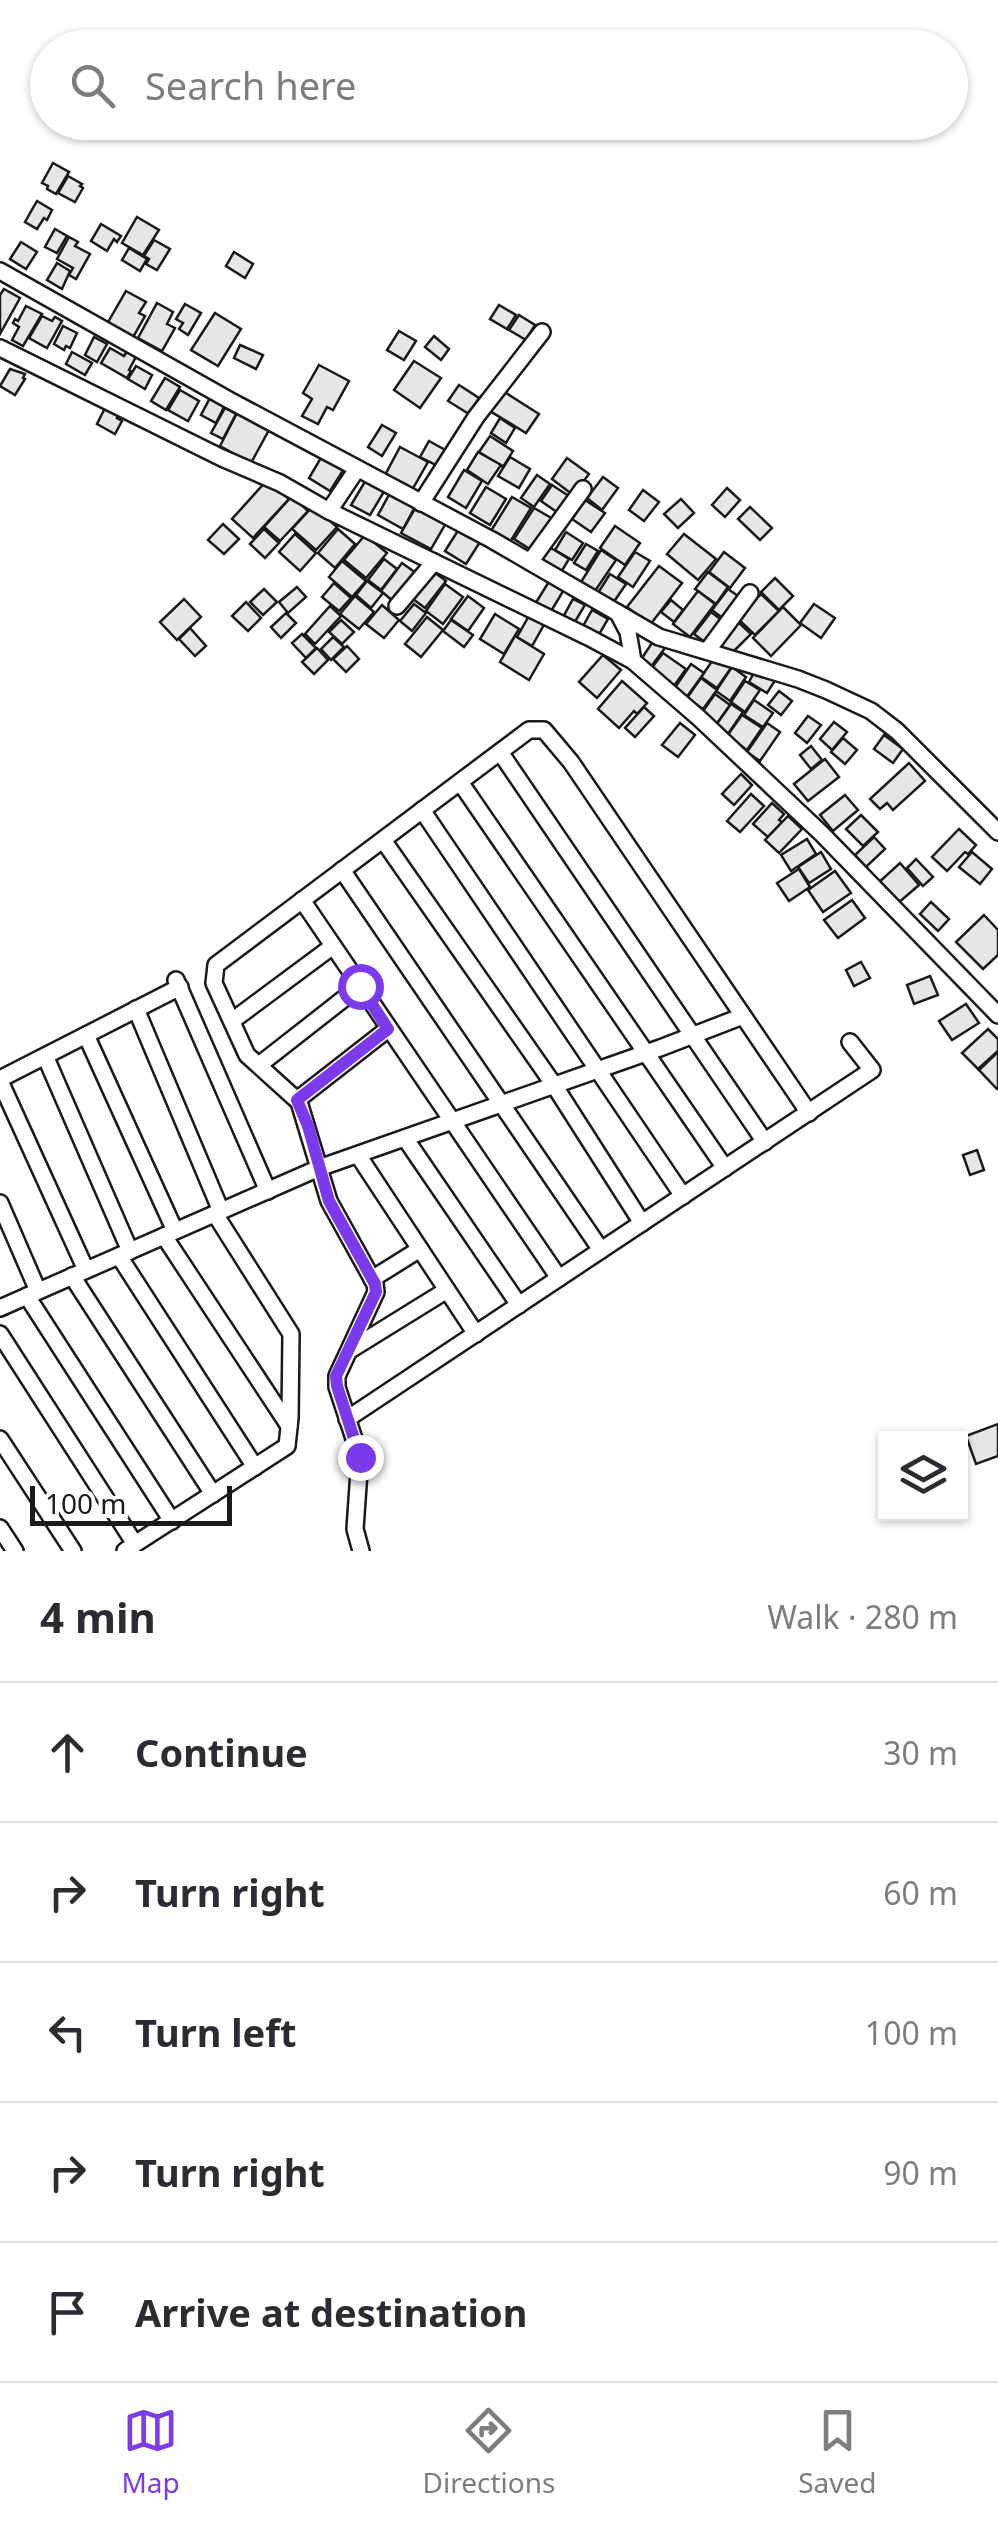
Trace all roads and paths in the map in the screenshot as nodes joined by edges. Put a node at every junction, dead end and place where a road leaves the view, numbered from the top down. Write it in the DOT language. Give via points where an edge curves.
graph roads {
  1 [pos="0,271"];
  2 [pos="542,332"];
  3 [pos="0,348"];
  4 [pos="356,469"];
  5 [pos="583,489"];
  6 [pos="421,503"];
  7 [pos="329,510"];
  8 [pos="434,562"];
  9 [pos="530,562"];
  10 [pos="750,593"];
  11 [pos="397,606"];
  12 [pos="618,613"];
  13 [pos="708,650"];
  14 [pos="633,661"];
  15 [pos="500,752"];
  16 [pos="460,782"];
  17 [pos="422,810"];
  18 [pos="998,832"];
  19 [pos="383,840"];
  20 [pos="342,870"];
  21 [pos="302,900"];
  22 [pos="333,946"];
  23 [pos="360,986"];
  24 [pos="136,1010"];
  25 [pos="998,1015"];
  26 [pos="744,1016"];
  27 [pos="232,1021"];
  28 [pos="388,1029"];
  29 [pos="86,1035"];
  30 [pos="693,1035"];
  31 [pos="850,1042"];
  32 [pos="646,1053"];
  33 [pos="46,1058"];
  34 [pos="259,1065"];
  35 [pos="598,1070"];
  36 [pos="0,1080"];
  37 [pos="554,1086"];
  38 [pos="297,1100"];
  39 [pos="501,1104"];
  40 [pos="809,1112"];
  41 [pos="453,1121"];
  42 [pos="406,1138"];
  43 [pos="765,1142"];
  44 [pos="358,1155"];
  45 [pos="320,1168"];
  46 [pos="725,1168"];
  47 [pos="268,1190"];
  48 [pos="683,1196"];
  49 [pos="0,1203"];
  50 [pos="218,1212"];
  51 [pos="642,1223"];
  52 [pos="170,1234"];
  53 [pos="420,1249"];
  54 [pos="601,1250"];
  55 [pos="124,1254"];
  56 [pos="79,1273"];
  57 [pos="559,1278"];
  58 [pos="372,1279"];
  59 [pos="447,1290"];
  60 [pos="32,1294"];
  61 [pos="518,1305"];
  62 [pos="0,1308"];
  63 [pos="0,1334"];
  64 [pos="476,1334"];
  65 [pos="350,1350"];
  66 [pos="347,1419"];
  67 [pos="290,1426"];
  68 [pos="0,1439"];
  69 [pos="255,1467"];
  70 [pos="213,1494"];
  71 [pos="172,1520"];
  72 [pos="0,1528"];
  73 [pos="130,1548"];
  74 [pos="15,1551"];
  75 [pos="74,1551"];
  76 [pos="361,1551"];
  1 -- 4 [label="street"];
  2 -- 6 [label="street"];
  3 -- 7 [label="street"];
  4 -- 6 [label="street"];
  4 -- 7 [label="street"];
  5 -- 9 [label="street"];
  6 -- 9 [label="street"];
  7 -- 8 [label="street"];
  8 -- 11 [label="street"];
  8 -- 14 [label="street"];
  9 -- 12 [label="street"];
  10 -- 13 [label="street"];
  12 -- 13 [label="street" via="659,637"];
  12 -- 14 [label="street"];
  13 -- 18 [label="street" via="871,711"];
  14 -- 25 [label="street" via="798,811"];
  15 -- 16 [label="street"];
  15 -- 26 [label="street" via="529,730 544,730"];
  15 -- 30 [label="street"];
  16 -- 17 [label="street"];
  16 -- 32 [label="street"];
  17 -- 19 [label="street"];
  17 -- 35 [label="street"];
  19 -- 20 [label="street"];
  19 -- 37 [label="street"];
  20 -- 21 [label="street"];
  20 -- 39 [label="street"];
  21 -- 22 [label="street"];
  21 -- 27 [label="street" via="216,965 214,983"];
  22 -- 23 [label="street"];
  22 -- 27 [label="street"];
  23 -- 28 [label="street"];
  23 -- 34 [label="street"];
  24 -- 29 [label="street"];
  24 -- 47 [label="street" via="178,984"];
  24 -- 50 [label="street"];
  26 -- 30 [label="street"];
  26 -- 40 [label="street"];
  27 -- 34 [label="street"];
  28 -- 38 [label="street"];
  28 -- 41 [label="street"];
  29 -- 33 [label="street"];
  29 -- 52 [label="street"];
  30 -- 32 [label="street"];
  30 -- 43 [label="street"];
  31 -- 40 [label="street" via="872,1070"];
  32 -- 35 [label="street"];
  32 -- 46 [label="street"];
  33 -- 36 [label="street"];
  33 -- 55 [label="street"];
  34 -- 38 [label="street"];
  35 -- 37 [label="street"];
  35 -- 48 [label="street"];
  36 -- 56 [label="street"];
  37 -- 39 [label="street"];
  37 -- 51 [label="street"];
  38 -- 45 [label="street"];
  39 -- 41 [label="street"];
  39 -- 54 [label="street"];
  40 -- 43 [label="street"];
  41 -- 42 [label="street"];
  41 -- 57 [label="street"];
  42 -- 44 [label="street"];
  42 -- 61 [label="street"];
  43 -- 46 [label="street"];
  44 -- 45 [label="street"];
  44 -- 53 [label="street"];
  45 -- 47 [label="street"];
  45 -- 58 [label="street" via="329,1201"];
  46 -- 48 [label="street"];
  47 -- 50 [label="street"];
  48 -- 51 [label="street"];
  49 -- 60 [label="street"];
  50 -- 52 [label="street"];
  50 -- 67 [label="street" via="291,1334"];
  51 -- 54 [label="street"];
  52 -- 55 [label="street"];
  52 -- 67 [label="street"];
  53 -- 58 [label="street"];
  53 -- 59 [label="street"];
  54 -- 57 [label="street"];
  55 -- 56 [label="street"];
  55 -- 69 [label="street"];
  56 -- 60 [label="street"];
  56 -- 70 [label="street"];
  57 -- 61 [label="street"];
  58 -- 65 [label="street" via="376,1292"];
  59 -- 64 [label="street"];
  59 -- 65 [label="street"];
  60 -- 62 [label="street"];
  60 -- 71 [label="street"];
  61 -- 64 [label="street"];
  63 -- 73 [label="street"];
  64 -- 66 [label="street"];
  65 -- 66 [label="street" via="336,1376"];
  66 -- 76 [label="street" via="360,1457 355,1529"];
  67 -- 69 [label="street" via="287,1446"];
  68 -- 75 [label="street"];
  69 -- 70 [label="street"];
  70 -- 71 [label="street"];
  71 -- 73 [label="street"];
  72 -- 74 [label="street"];
}
